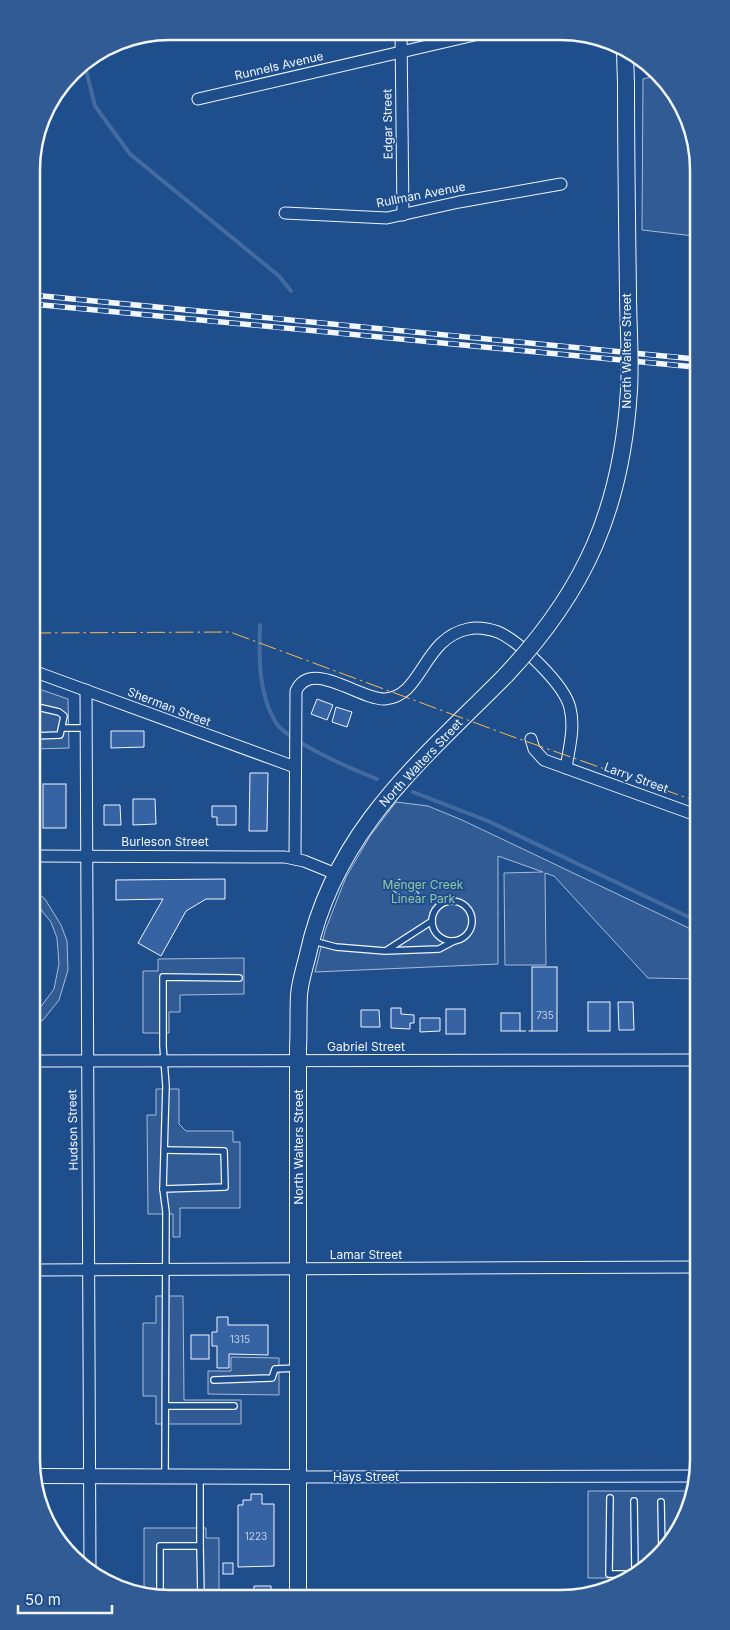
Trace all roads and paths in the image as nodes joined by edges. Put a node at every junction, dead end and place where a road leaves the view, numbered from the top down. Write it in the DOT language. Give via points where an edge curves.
graph roads {
  1 [pos="401,40"];
  2 [pos="454,40"];
  3 [pos="401,53"];
  4 [pos="625,58"];
  5 [pos="198,99"];
  6 [pos="561,184"];
  7 [pos="285,213"];
  8 [pos="403,215"];
  9 [pos="40,674"];
  10 [pos="86,690"];
  11 [pos="40,708"];
  12 [pos="62,728"];
  13 [pos="86,728"];
  14 [pos="40,736"];
  15 [pos="531,740"];
  16 [pos="295,767"];
  17 [pos="566,768"];
  18 [pos="690,813"];
  19 [pos="40,856"];
  20 [pos="85,856"];
  21 [pos="295,859"];
  22 [pos="336,874"];
  23 [pos="432,921"];
  24 [pos="311,940"];
  25 [pos="454,941"];
  26 [pos="385,951"];
  27 [pos="239,978"];
  28 [pos="690,1060"];
  29 [pos="40,1061"];
  30 [pos="86,1061"];
  31 [pos="165,1061"];
  32 [pos="298,1061"];
  33 [pos="165,1150"];
  34 [pos="163,1189"];
  35 [pos="690,1267"];
  36 [pos="299,1269"];
  37 [pos="40,1270"];
  38 [pos="88,1270"];
  39 [pos="166,1270"];
  40 [pos="298,1368"];
  41 [pos="214,1380"];
  42 [pos="166,1406"];
  43 [pos="234,1406"];
  44 [pos="41,1476"];
  45 [pos="90,1476"];
  46 [pos="165,1476"];
  47 [pos="200,1476"];
  48 [pos="689,1476"];
  49 [pos="298,1477"];
  50 [pos="610,1498"];
  51 [pos="634,1501"];
  52 [pos="661,1502"];
  53 [pos="662,1541"];
  54 [pos="200,1546"];
  55 [pos="90,1562"];
  56 [pos="635,1566"];
  57 [pos="623,1574"];
  58 [pos="160,1590"];
  59 [pos="201,1590"];
  60 [pos="298,1590"];
  1 -- 3 [label="street, Edgar Street"];
  2 -- 3 [label="street, Runnels Avenue"];
  3 -- 5 [label="street, Runnels Avenue"];
  3 -- 8 [label="street, Edgar Street"];
  4 -- 22 [label="main road, North Walters Street, bridge" via="629,378 620,466 611,505 572,592 534,644 394,788 356,838"];
  6 -- 8 [label="street, Rullman Avenue"];
  7 -- 8 [label="street, Rullman Avenue" via="376,218"];
  9 -- 10 [label="street, Sherman Street"];
  10 -- 13 [label="street, Hudson Street"];
  10 -- 16 [label="street, Sherman Street"];
  11 -- 12 [label="lane" via="63,714"];
  12 -- 13 [label="lane"];
  12 -- 14 [label="lane" via="60,735"];
  13 -- 20 [label="street, Hudson Street"];
  15 -- 17 [label="street, Larry Street" via="544,760"];
  16 -- 17 [label="street" via="296,691 304,680 319,678 376,698 398,697 408,690 442,641 467,629 484,629 497,632 517,644 567,698 572,726"];
  16 -- 21 [label="street"];
  17 -- 18 [label="street, Larry Street"];
  19 -- 20 [label="street, Burleson Street"];
  20 -- 21 [label="street, Burleson Street" via="263,856"];
  20 -- 30 [label="street, Hudson Street"];
  21 -- 22 [label="street, Burleson Street"];
  22 -- 24 [label="main road, North Walters Street"];
  23 -- 25 [label="lane" via="441,938"];
  23 -- 25 [label="lane" via="436,909 447,901 466,906 472,924 466,936"];
  23 -- 26 [label="lane"];
  24 -- 26 [label="lane" via="336,947"];
  24 -- 32 [label="main road, North Walters Street" via="299,993"];
  25 -- 26 [label="lane" via="439,949"];
  27 -- 31 [label="lane" via="163,977"];
  28 -- 32 [label="street, Gabriel Street"];
  29 -- 30 [label="street, Gabriel Street"];
  30 -- 31 [label="street, Gabriel Street"];
  30 -- 38 [label="street, Hudson Street"];
  31 -- 32 [label="street, Gabriel Street"];
  31 -- 33 [label="lane"];
  32 -- 36 [label="main road, North Walters Street"];
  33 -- 34 [label="lane"];
  33 -- 34 [label="lane" via="224,1151 225,1187"];
  34 -- 39 [label="lane"];
  35 -- 36 [label="street, Lamar Street"];
  36 -- 39 [label="street, Lamar Street"];
  36 -- 40 [label="main road, North Walters Street"];
  37 -- 38 [label="street, Lamar Street"];
  38 -- 39 [label="street, Lamar Street"];
  38 -- 45 [label="street, Hudson Street"];
  39 -- 42 [label="lane"];
  40 -- 41 [label="lane" via="275,1369 272,1378"];
  40 -- 49 [label="main road, North Walters Street"];
  42 -- 43 [label="lane"];
  42 -- 46 [label="lane"];
  44 -- 45 [label="street, Hays Street"];
  45 -- 46 [label="street, Hays Street"];
  45 -- 55 [label="street, Hudson Street"];
  46 -- 47 [label="street, Hays Street"];
  47 -- 49 [label="street, Hays Street"];
  47 -- 54 [label="lane"];
  48 -- 49 [label="street, Hays Street"];
  49 -- 60 [label="main road, North Walters Street"];
  50 -- 57 [label="lane" via="609,1574"];
  51 -- 56 [label="lane"];
  52 -- 53 [label="lane"];
  54 -- 58 [label="lane" via="160,1546"];
  54 -- 59 [label="lane"];
}
